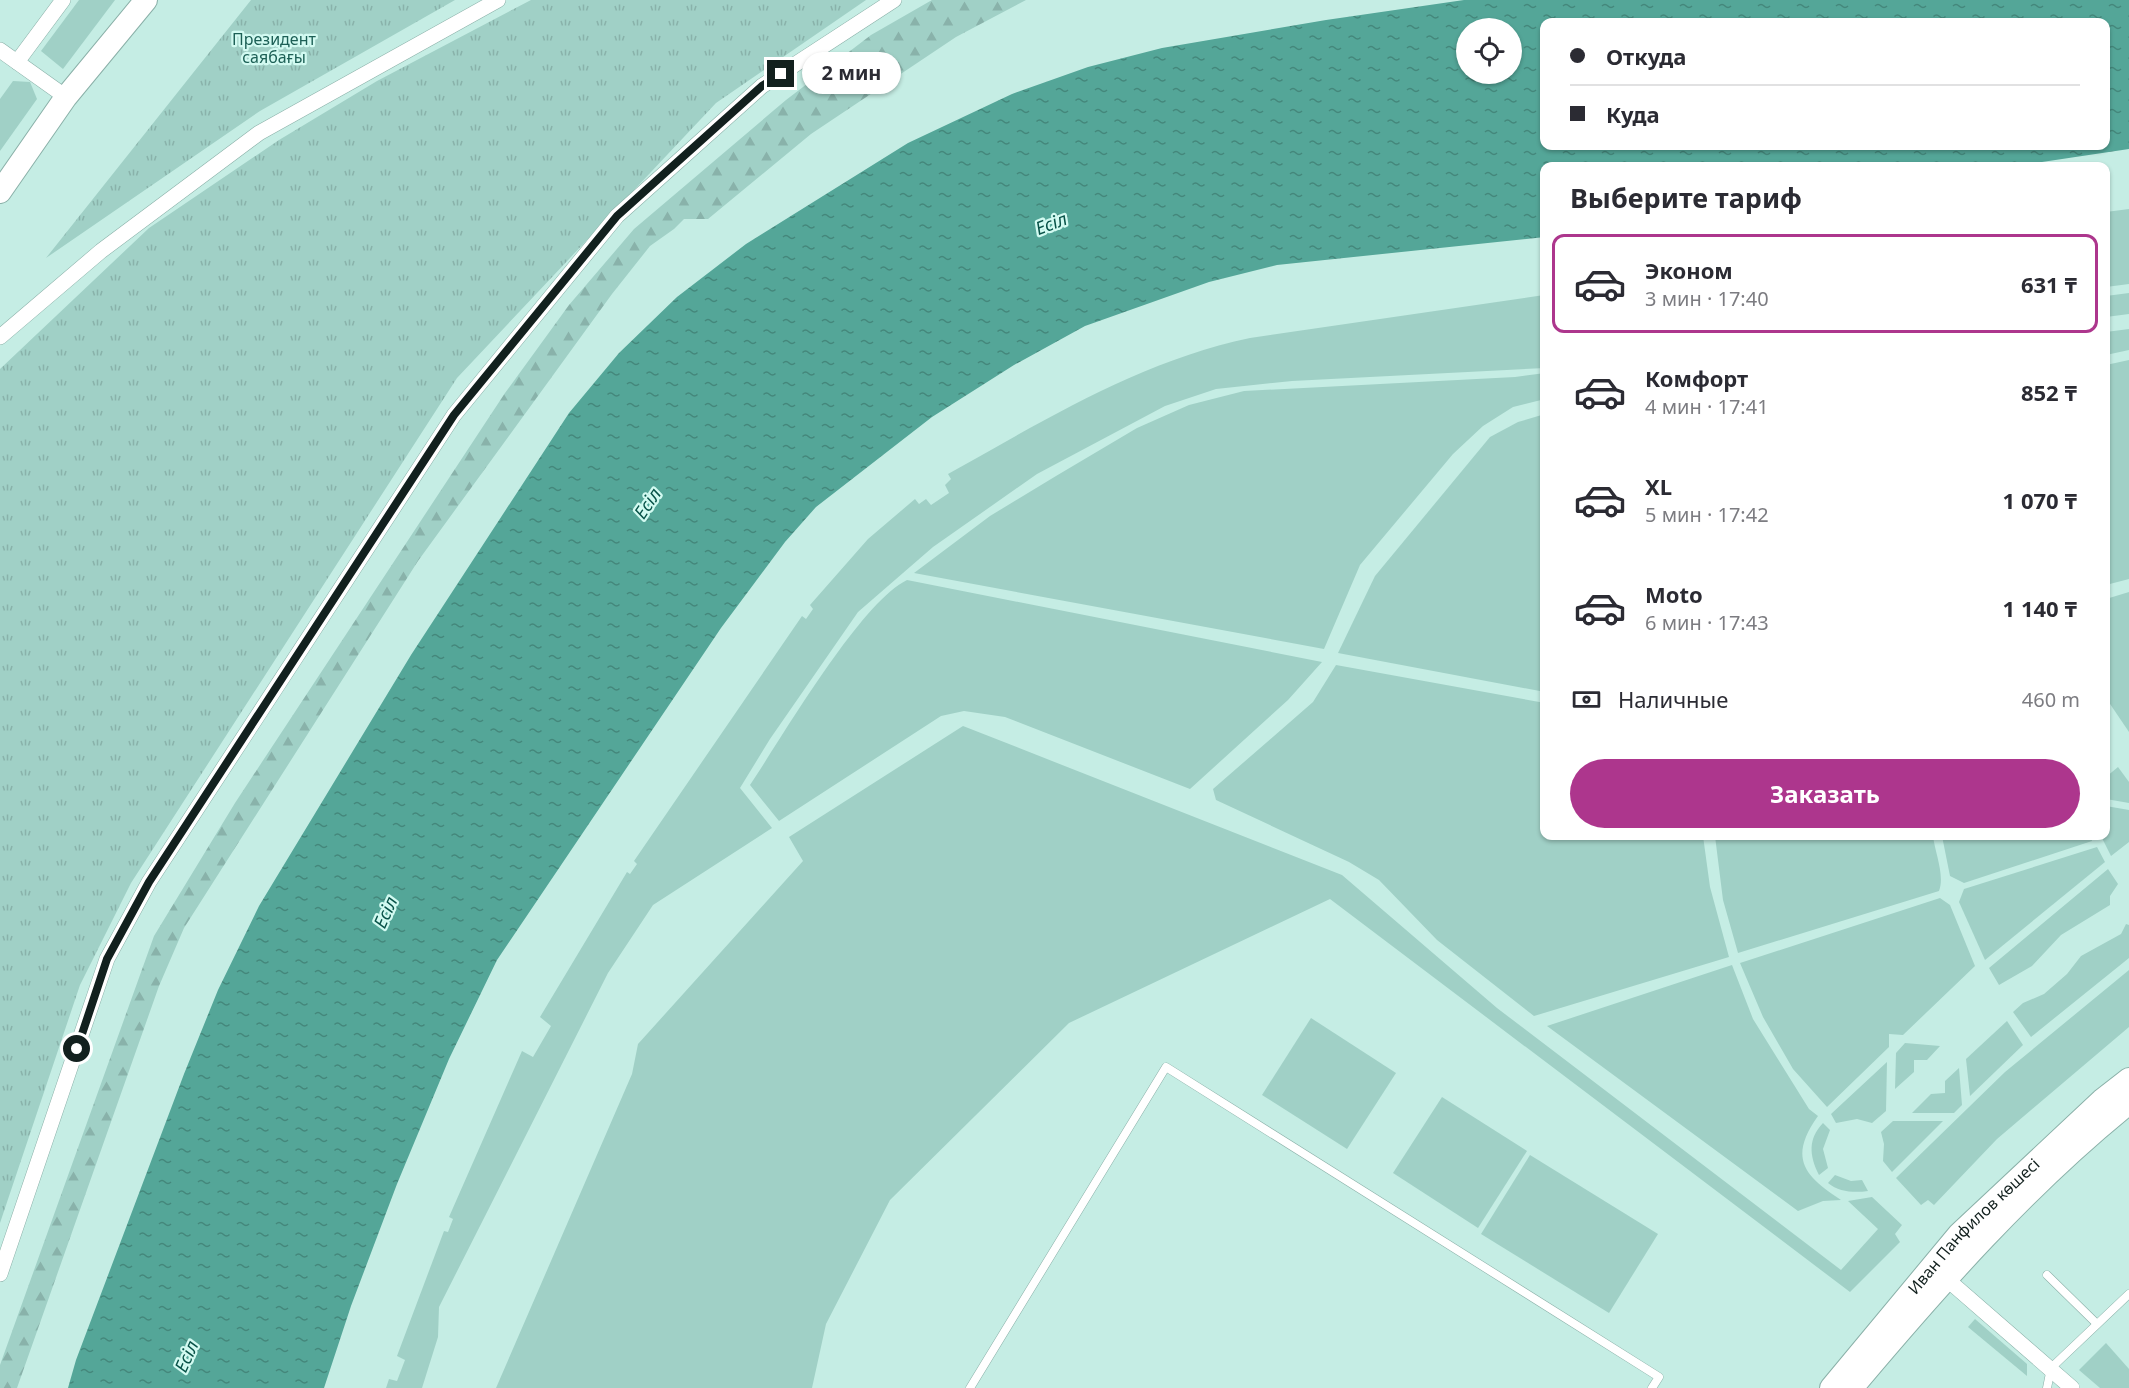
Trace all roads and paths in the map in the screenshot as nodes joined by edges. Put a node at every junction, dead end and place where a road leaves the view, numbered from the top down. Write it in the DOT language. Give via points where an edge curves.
graph roads {
  1 [pos="63,0"];
  2 [pos="146,0"];
  3 [pos="498,0"];
  4 [pos="894,0"];
  5 [pos="0,50"];
  6 [pos="17,62"];
  7 [pos="66,97"];
  8 [pos="0,192"];
  9 [pos="0,337"];
  10 [pos="2129,1079"];
  11 [pos="2129,1103"];
  12 [pos="1939,1272"];
  13 [pos="0,1274"];
  14 [pos="2047,1275"];
  15 [pos="2129,1294"];
  16 [pos="2096,1323"];
  17 [pos="2051,1368"];
  18 [pos="970,1388"];
  19 [pos="1652,1388"];
  20 [pos="1831,1388"];
  21 [pos="1852,1388"];
  22 [pos="2047,1388"];
  23 [pos="2072,1388"];
  1 -- 6 [label="street"];
  2 -- 7 [label="street"];
  3 -- 9 [label="street" via="259,134 101,251"];
  4 -- 13 [label="street" via="762,86 617,216 454,415 149,882 107,959"];
  5 -- 6 [label="street"];
  6 -- 7 [label="street"];
  7 -- 8 [label="street"];
  10 -- 12 [label="street, Иван Панфилов көшесі" via="1959,1234"];
  11 -- 12 [label="street, Иван Панфилов көшесі"];
  12 -- 17 [label="street"];
  12 -- 20 [label="street, Иван Панфилов көшесі"];
  12 -- 21 [label="street, Иван Панфилов көшесі"];
  14 -- 16 [label="lane"];
  15 -- 16 [label="lane"];
  16 -- 17 [label="lane"];
  17 -- 22 [label="lane"];
  17 -- 23 [label="street"];
  18 -- 19 [label="lane" via="1166,1066 1659,1377"];
}
